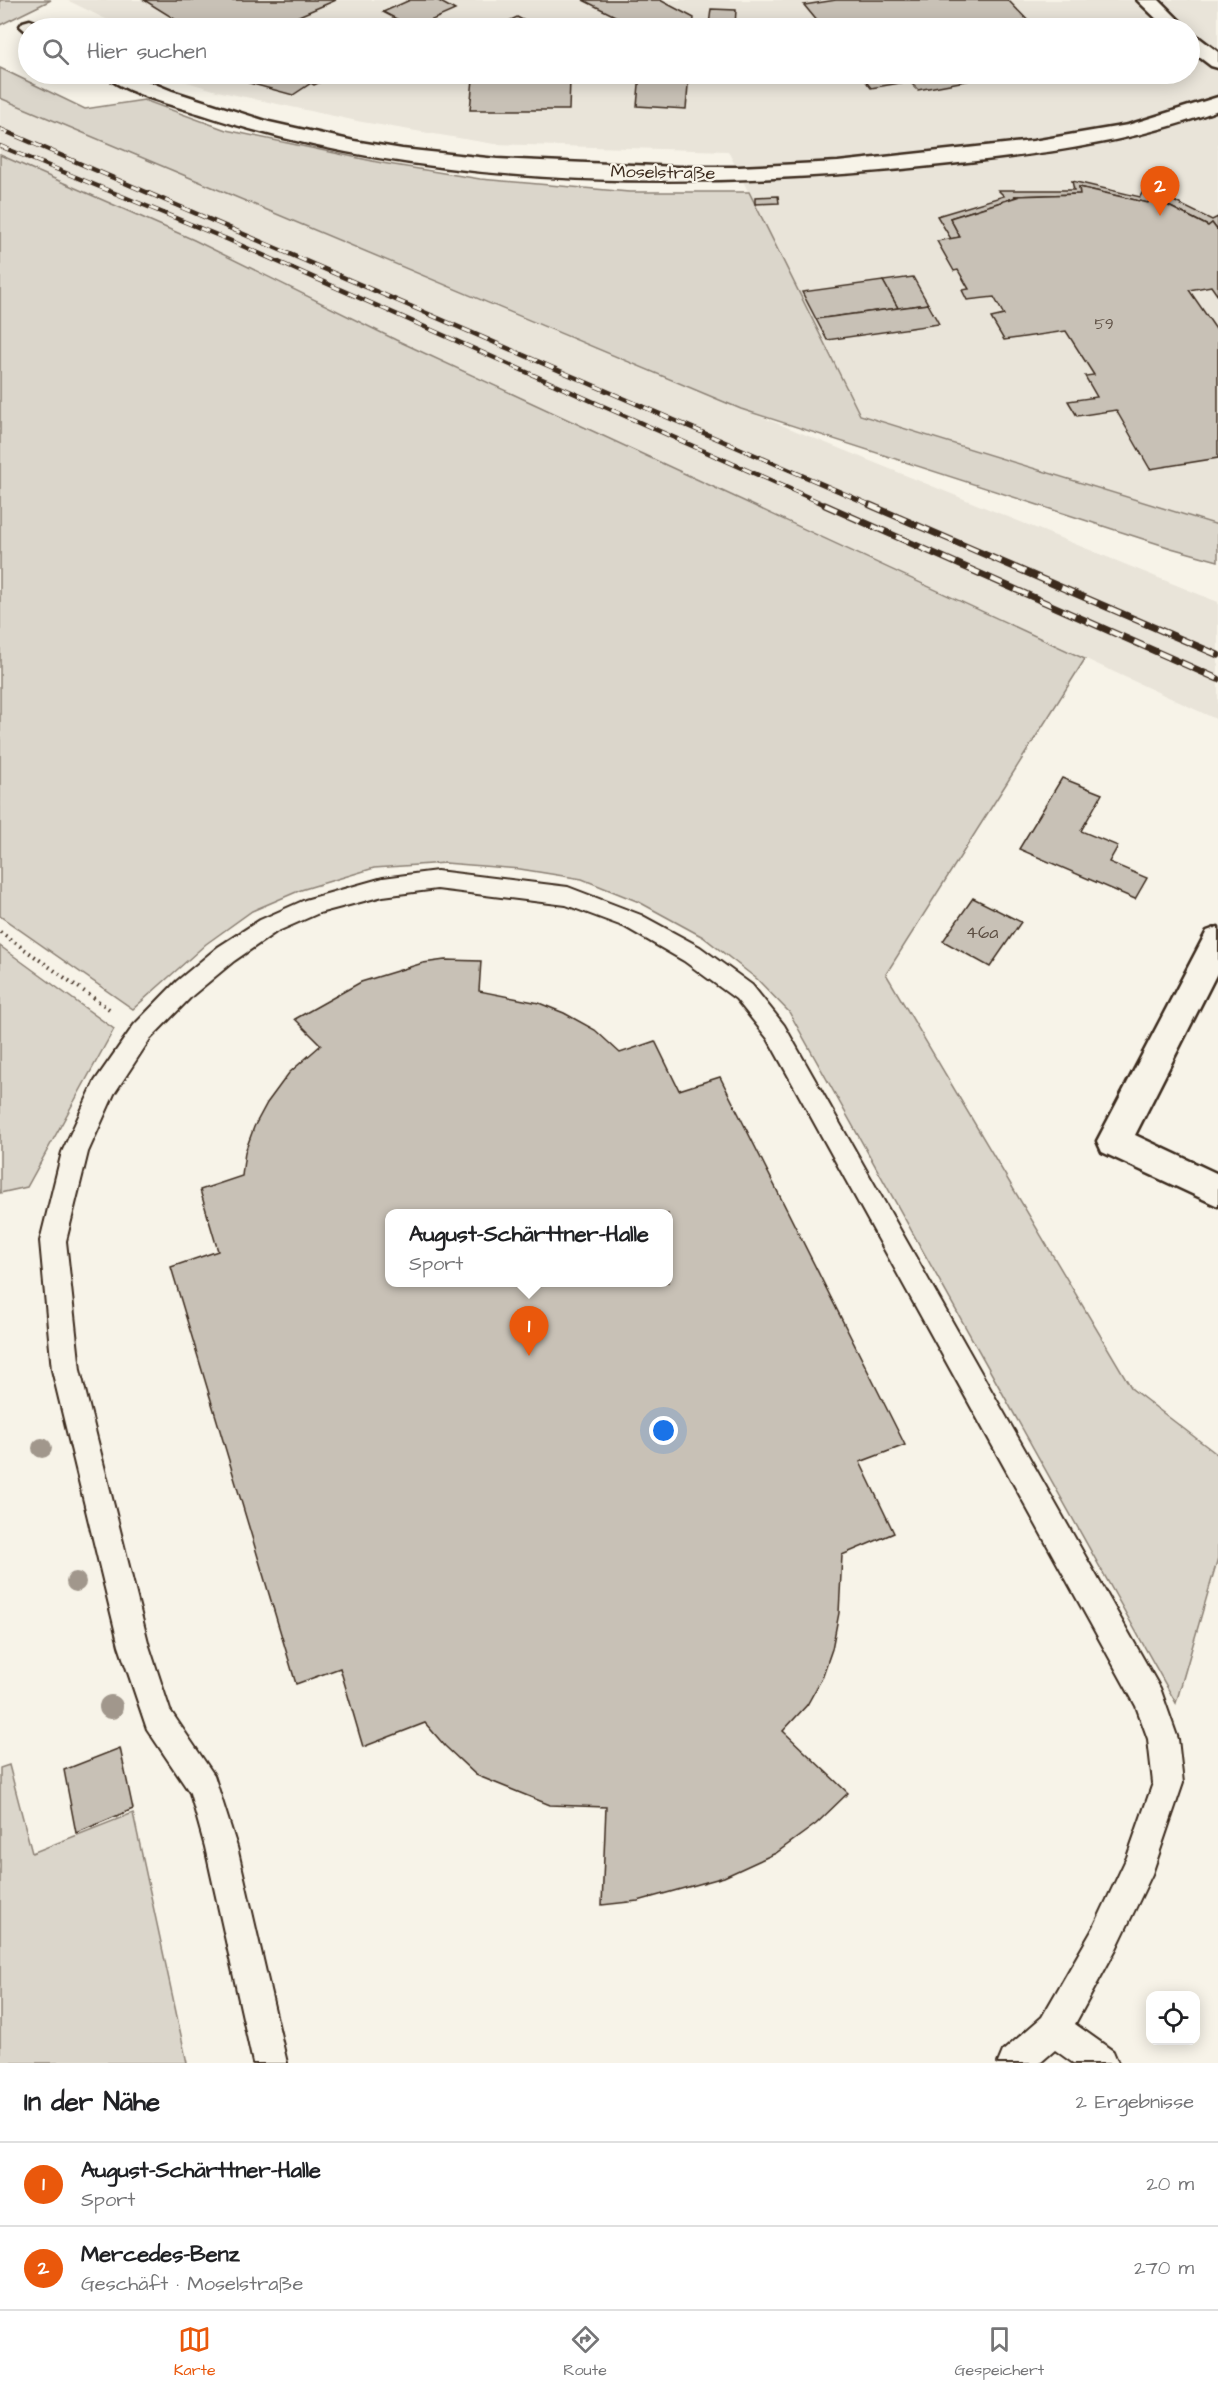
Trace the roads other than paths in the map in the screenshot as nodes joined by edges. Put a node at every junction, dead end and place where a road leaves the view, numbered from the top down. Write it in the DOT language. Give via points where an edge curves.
graph roads {
  1 [pos="1147,0"];
  2 [pos="1166,18"];
  3 [pos="1200,48"];
  4 [pos="1218,62"];
  5 [pos="140,84"];
  6 [pos="1218,103"];
  7 [pos="1218,940"];
  8 [pos="1218,1191"];
  9 [pos="1054,2029"];
  10 [pos="270,2063"];
  11 [pos="1015,2063"];
  12 [pos="1101,2063"];
  1 -- 2 [label="street"];
  3 -- 4 [label="street"];
  5 -- 6 [label="street, Moselstraße" via="273,131 387,153 453,163 556,170 707,174 868,167 1021,149 1168,121"];
  7 -- 8 [label="street" via="1114,1140"];
  9 -- 10 [label="lane" via="1141,1863 1168,1782 1163,1739 1149,1700 776,1032 744,992 692,954 633,921 568,896 438,880 383,887 313,906 268,926 185,988 142,1032 104,1088 75,1152 53,1241 66,1370 134,1646 158,1718 203,1786 221,1847"];
  9 -- 11 [label="lane"];
  9 -- 12 [label="lane"];
}
